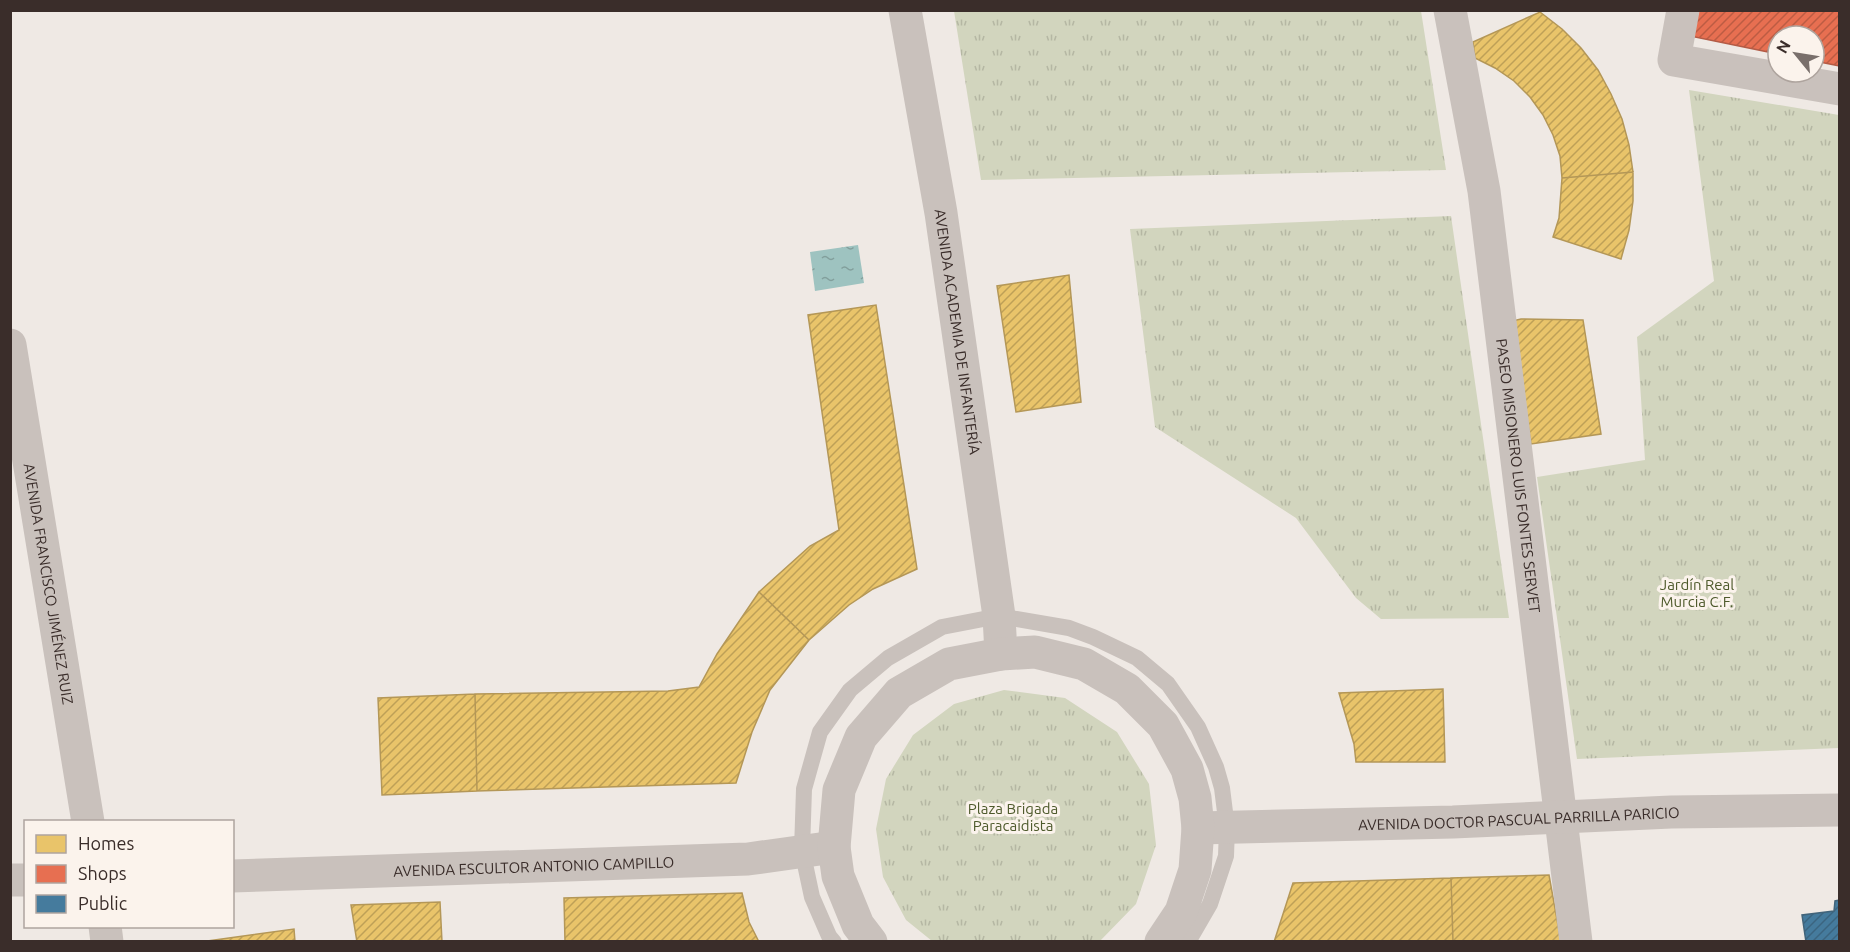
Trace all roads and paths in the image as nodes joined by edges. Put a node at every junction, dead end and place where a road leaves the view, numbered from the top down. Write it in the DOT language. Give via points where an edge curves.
graph roads {
  1 [pos="905,10"];
  2 [pos="1450,10"];
  3 [pos="1683,10"];
  4 [pos="1839,89"];
  5 [pos="11,355"];
  6 [pos="999,616"];
  7 [pos="1001,654"];
  8 [pos="1839,810"];
  9 [pos="1561,817"];
  10 [pos="88,820"];
  11 [pos="1212,828"];
  12 [pos="818,849"];
  13 [pos="234,876"];
  14 [pos="834,942"];
  15 [pos="871,942"];
  16 [pos="1161,942"];
  17 [pos="1188,942"];
  18 [pos="1576,942"];
  1 -- 6 [label="street, AVENIDA ACADEMIA DE INFANTERÍA" via="941,213"];
  2 -- 9 [label="street, PASEO MISIONERO LUIS FONTES SERVET" via="1484,191"];
  3 -- 4 [label="street" via="1674,60"];
  5 -- 10 [label="street, AVENIDA FRANCISCO JIMÉNEZ RUIZ"];
  6 -- 7 [label="street, AVENIDA ACADEMIA DE INFANTERÍA"];
  6 -- 11 [label="lane" via="1069,628 1093,637 1137,658 1168,684 1198,727 1216,766 1222,788"];
  6 -- 12 [label="lane" via="942,627 888,658 849,690 820,732 804,789"];
  7 -- 11 [label="street" via="1035,652 1084,664 1127,688 1163,725"];
  7 -- 12 [label="street" via="949,664 899,693 861,737"];
  8 -- 9 [label="street, AVENIDA DOCTOR PASCUAL PARRILLA PARICIO"];
  9 -- 11 [label="street, AVENIDA DOCTOR PASCUAL PARRILLA PARICIO"];
  9 -- 18 [label="street, PASEO MISIONERO LUIS FONTES SERVET"];
  11 -- 16 [label="street" via="1180,912"];
  11 -- 17 [label="lane" via="1226,856 1210,904"];
  12 -- 13 [label="street, AVENIDA ESCULTOR ANTONIO CAMPILLO" via="748,859"];
  12 -- 14 [label="lane" via="812,897"];
  12 -- 15 [label="street" via="838,876 858,925"];
}
